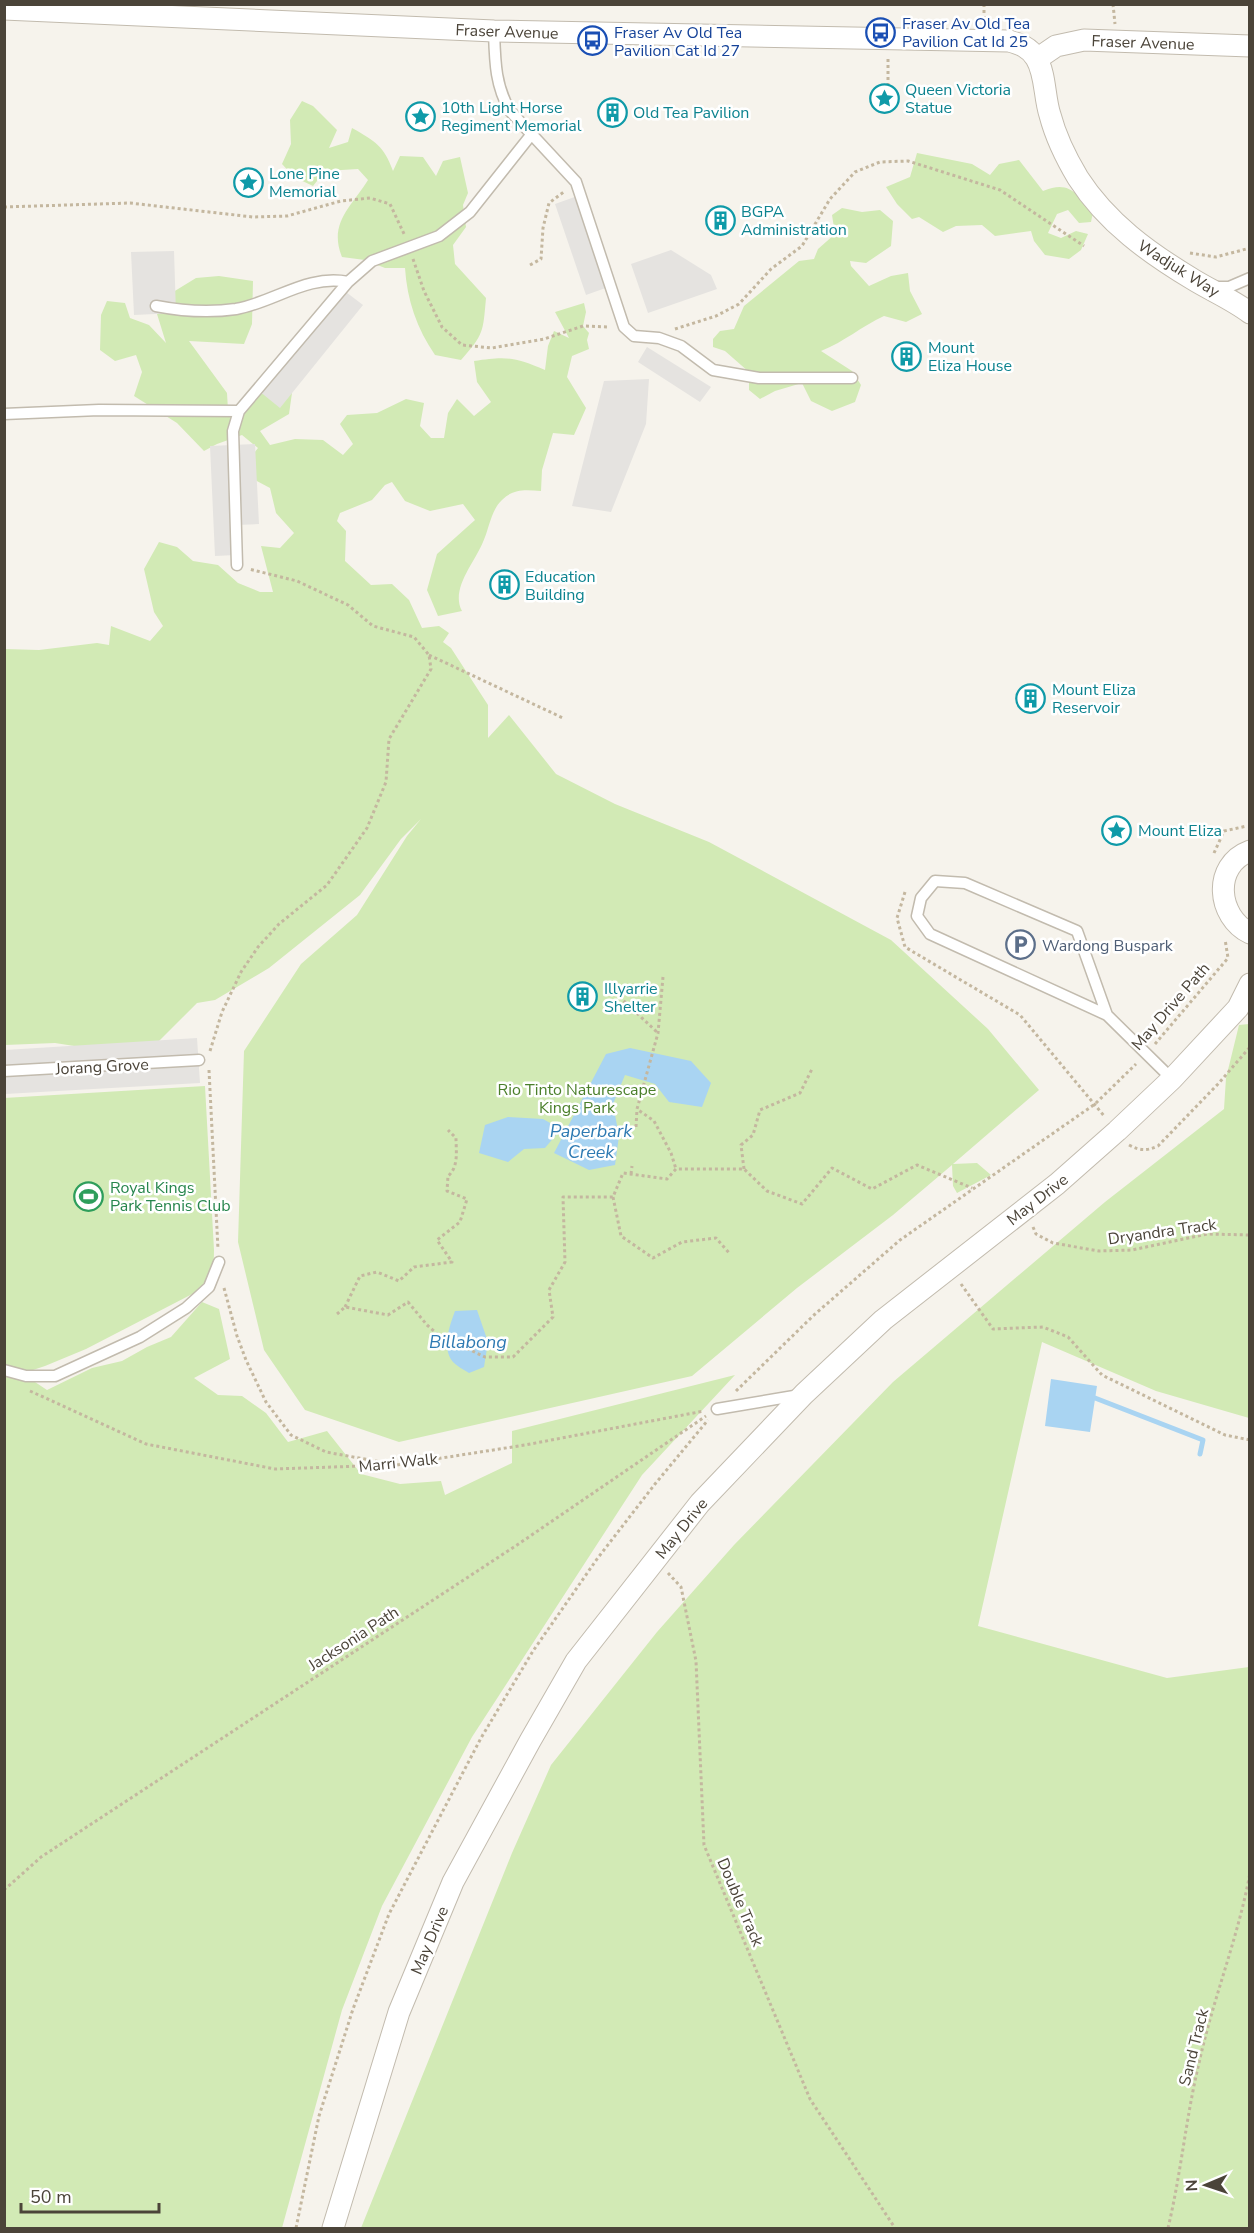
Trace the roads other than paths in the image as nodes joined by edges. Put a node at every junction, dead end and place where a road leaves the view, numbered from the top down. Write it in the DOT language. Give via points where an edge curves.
graph roads {
  1 [pos="4,9"];
  2 [pos="494,31"];
  3 [pos="1250,46"];
  4 [pos="1037,59"];
  5 [pos="531,135"];
  6 [pos="1250,278"];
  7 [pos="348,282"];
  8 [pos="1207,288"];
  9 [pos="156,306"];
  10 [pos="1250,313"];
  11 [pos="852,378"];
  12 [pos="238,411"];
  13 [pos="4,414"];
  14 [pos="237,565"];
  15 [pos="1250,851"];
  16 [pos="1250,933"];
  17 [pos="1250,984"];
  18 [pos="1107,1015"];
  19 [pos="199,1060"];
  20 [pos="4,1071"];
  21 [pos="1172,1079"];
  22 [pos="219,1262"];
  23 [pos="4,1370"];
  24 [pos="804,1394"];
  25 [pos="717,1409"];
  26 [pos="333,2229"];
  1 -- 2 [label="street, Fraser Avenue"];
  2 -- 4 [label="street, Fraser Avenue" via="1009,41 1022,45"];
  2 -- 5 [label="lane" via="499,89 510,111"];
  3 -- 4 [label="street, Fraser Avenue" via="1084,40 1056,46"];
  4 -- 8 [label="street, Wadjuk Way" via="1061,150 1100,208 1142,247"];
  5 -- 7 [label="lane" via="470,212 438,236 372,261"];
  5 -- 11 [label="lane" via="576,182 624,327 634,336 659,338 681,346 713,370 759,378"];
  6 -- 8 [label="lane" via="1229,287"];
  7 -- 9 [label="lane" via="318,280 236,309 183,311"];
  7 -- 12 [label="lane"];
  8 -- 10 [label="street, Wadjuk Way"];
  12 -- 13 [label="lane"];
  12 -- 14 [label="lane" via="233,431"];
  15 -- 16 [label="street" via="1233,863 1222,893 1234,922"];
  17 -- 21 [label="street, May Drive" via="1238,1008"];
  18 -- 18 [label="lane" via="930,934 917,916 921,898 935,881 964,884 1077,931"];
  18 -- 21 [label="lane"];
  19 -- 20 [label="lane, Jorang Grove"];
  21 -- 24 [label="street, May Drive" via="1057,1184 883,1320"];
  22 -- 23 [label="lane" via="209,1287 186,1308 140,1337 55,1376 26,1376"];
  24 -- 25 [label="lane"];
  24 -- 26 [label="street, May Drive" via="700,1503 576,1661 530,1741 453,1882 399,2012"];
}
